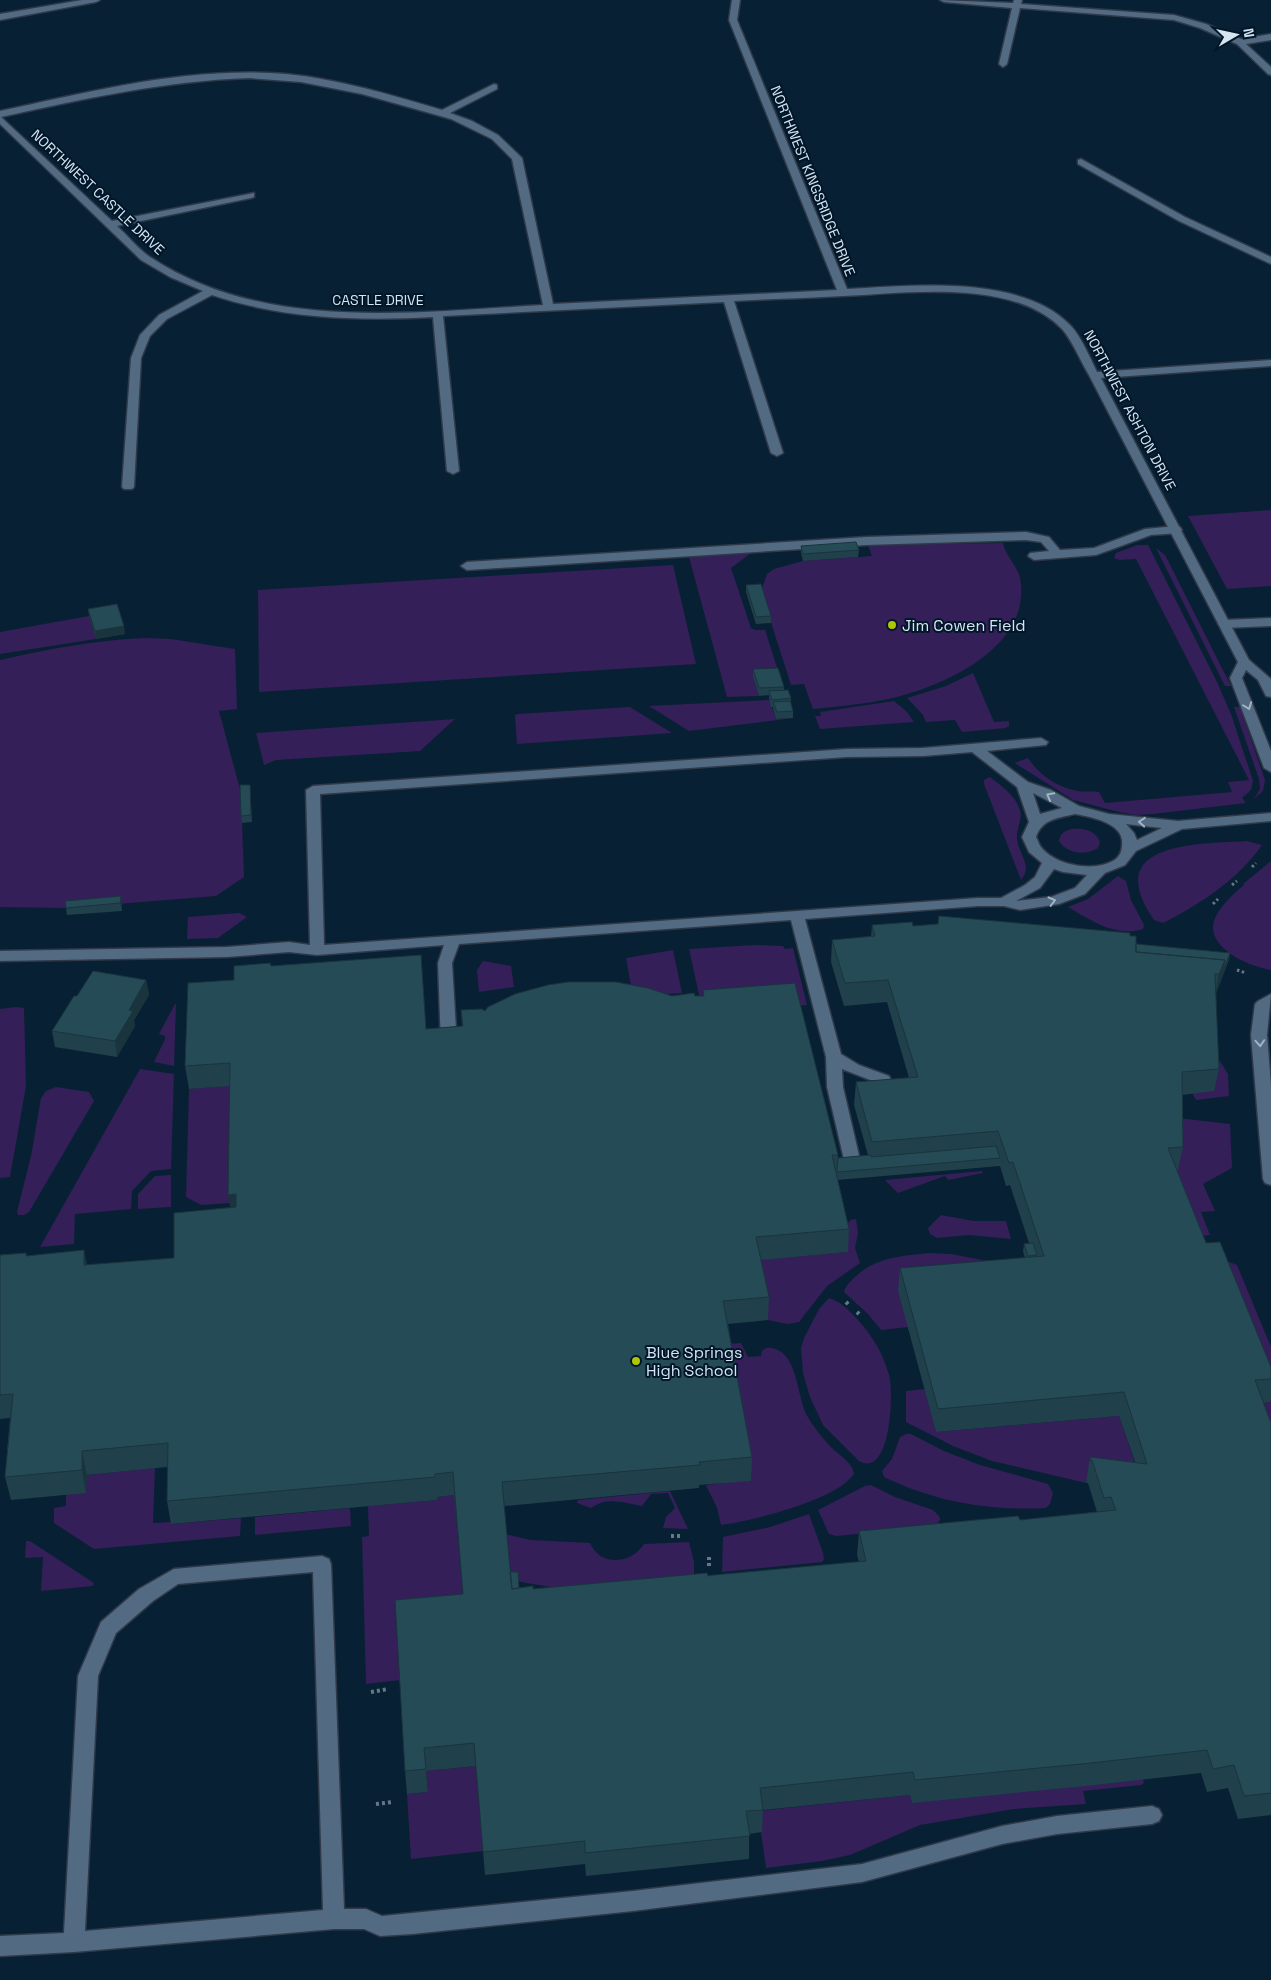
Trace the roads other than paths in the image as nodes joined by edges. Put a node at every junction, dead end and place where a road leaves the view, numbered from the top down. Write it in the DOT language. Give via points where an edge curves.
graph roads {
  1 [pos="96,0"];
  2 [pos="736,0"];
  3 [pos="944,0"];
  4 [pos="1017,3"];
  5 [pos="0,17"];
  6 [pos="1271,37"];
  7 [pos="1240,42"];
  8 [pos="1003,64"];
  9 [pos="1271,72"];
  10 [pos="494,87"];
  11 [pos="443,113"];
  12 [pos="0,114"];
  13 [pos="0,119"];
  14 [pos="1081,162"];
  15 [pos="251,195"];
  16 [pos="111,224"];
  17 [pos="1271,261"];
  18 [pos="209,292"];
  19 [pos="843,293"];
  20 [pos="728,299"];
  21 [pos="549,308"];
  22 [pos="438,314"];
  23 [pos="1271,363"];
  24 [pos="1094,375"];
  25 [pos="777,453"];
  26 [pos="453,471"];
  27 [pos="128,487"];
  28 [pos="1176,530"];
  29 [pos="1057,554"];
  30 [pos="1034,556"];
  31 [pos="467,566"];
  32 [pos="1271,622"];
  33 [pos="1224,624"];
  34 [pos="1244,662"];
  35 [pos="1271,693"];
  36 [pos="1041,742"];
  37 [pos="975,748"];
  38 [pos="1271,768"];
  39 [pos="1023,785"];
  40 [pos="1075,810"];
  41 [pos="1107,817"];
  42 [pos="1271,817"];
  43 [pos="1036,822"];
  44 [pos="1178,825"];
  45 [pos="1130,848"];
  46 [pos="1049,863"];
  47 [pos="1100,870"];
  48 [pos="1004,902"];
  49 [pos="796,916"];
  50 [pos="453,940"];
  51 [pos="317,950"];
  52 [pos="0,956"];
  53 [pos="1271,999"];
  54 [pos="449,1050"];
  55 [pos="834,1057"];
  56 [pos="883,1080"];
  57 [pos="853,1164"];
  58 [pos="1271,1179"];
  59 [pos="1152,1815"];
  60 [pos="334,1919"];
  61 [pos="74,1942"];
  62 [pos="0,1946"];
  1 -- 5 [label="street"];
  2 -- 19 [label="street, NORTHWEST KINGSRIDGE DRIVE" via="733,20"];
  3 -- 4 [label="street"];
  4 -- 7 [label="street" via="1174,18"];
  4 -- 8 [label="street"];
  6 -- 7 [label="street"];
  7 -- 9 [label="street"];
  10 -- 11 [label="street"];
  11 -- 12 [label="street" via="314,80 253,75 151,83"];
  11 -- 21 [label="street" via="489,131 507,144 517,158"];
  13 -- 16 [label="street, NORTHWEST CASTLE DRIVE"];
  14 -- 17 [label="street" via="1182,220"];
  15 -- 16 [label="street"];
  16 -- 18 [label="street, NORTHWEST CASTLE DRIVE" via="145,258 172,276"];
  18 -- 22 [label="street, CASTLE DRIVE" via="302,312 388,316"];
  18 -- 27 [label="street" via="163,317 145,335 136,358"];
  19 -- 20 [label="street, NORTHWEST KINGSRIDGE DRIVE"];
  19 -- 24 [label="street, NORTHWEST ASHTON DRIVE" via="964,289 1029,304 1067,328"];
  20 -- 21 [label="street, NORTHWEST KINGSRIDGE DRIVE"];
  20 -- 25 [label="street"];
  21 -- 22 [label="street, CASTLE DRIVE"];
  22 -- 26 [label="street"];
  23 -- 24 [label="street"];
  24 -- 28 [label="street, NORTHWEST ASHTON DRIVE"];
  28 -- 29 [label="street" via="1149,532 1096,551"];
  28 -- 33 [label="street, NORTHWEST ASHTON DRIVE"];
  29 -- 30 [label="street"];
  29 -- 31 [label="street" via="1048,540 1026,536 866,540"];
  32 -- 33 [label="street"];
  33 -- 34 [label="street, NORTHWEST ASHTON DRIVE"];
  34 -- 35 [label="street, NORTHWEST ASHTON DRIVE" via="1264,678"];
  34 -- 38 [label="street, one-way" via="1236,678"];
  36 -- 37 [label="street"];
  37 -- 39 [label="street"];
  37 -- 51 [label="street" via="847,753 313,790"];
  40 -- 39 [label="street, one-way" via="1046,793"];
  39 -- 43 [label="street"];
  40 -- 41 [label="street"];
  40 -- 43 [label="street" via="1053,814"];
  44 -- 41 [label="street, one-way"];
  41 -- 45 [label="street" via="1125,831"];
  42 -- 44 [label="street"];
  43 -- 46 [label="street" via="1028,838 1038,856"];
  44 -- 45 [label="street"];
  45 -- 47 [label="street" via="1121,862"];
  46 -- 47 [label="street" via="1076,871"];
  46 -- 48 [label="street" via="1038,884"];
  48 -- 47 [label="street, one-way" via="1024,906 1065,897 1080,891"];
  48 -- 49 [label="street"];
  49 -- 50 [label="street"];
  49 -- 55 [label="street"];
  50 -- 51 [label="street"];
  50 -- 54 [label="street" via="445,963"];
  51 -- 52 [label="street" via="289,947 227,952"];
  53 -- 58 [label="street, one-way" via="1263,1004 1259,1035"];
  55 -- 56 [label="street" via="854,1070"];
  55 -- 57 [label="street" via="835,1087"];
  59 -- 60 [label="street" via="1057,1825 1002,1835 862,1873 813,1880 412,1924 380,1926 366,1919"];
  60 -- 61 [label="street"];
  60 -- 61 [label="street" via="322,1564 174,1577 146,1595 108,1628 88,1676"];
  61 -- 62 [label="street"];
}
